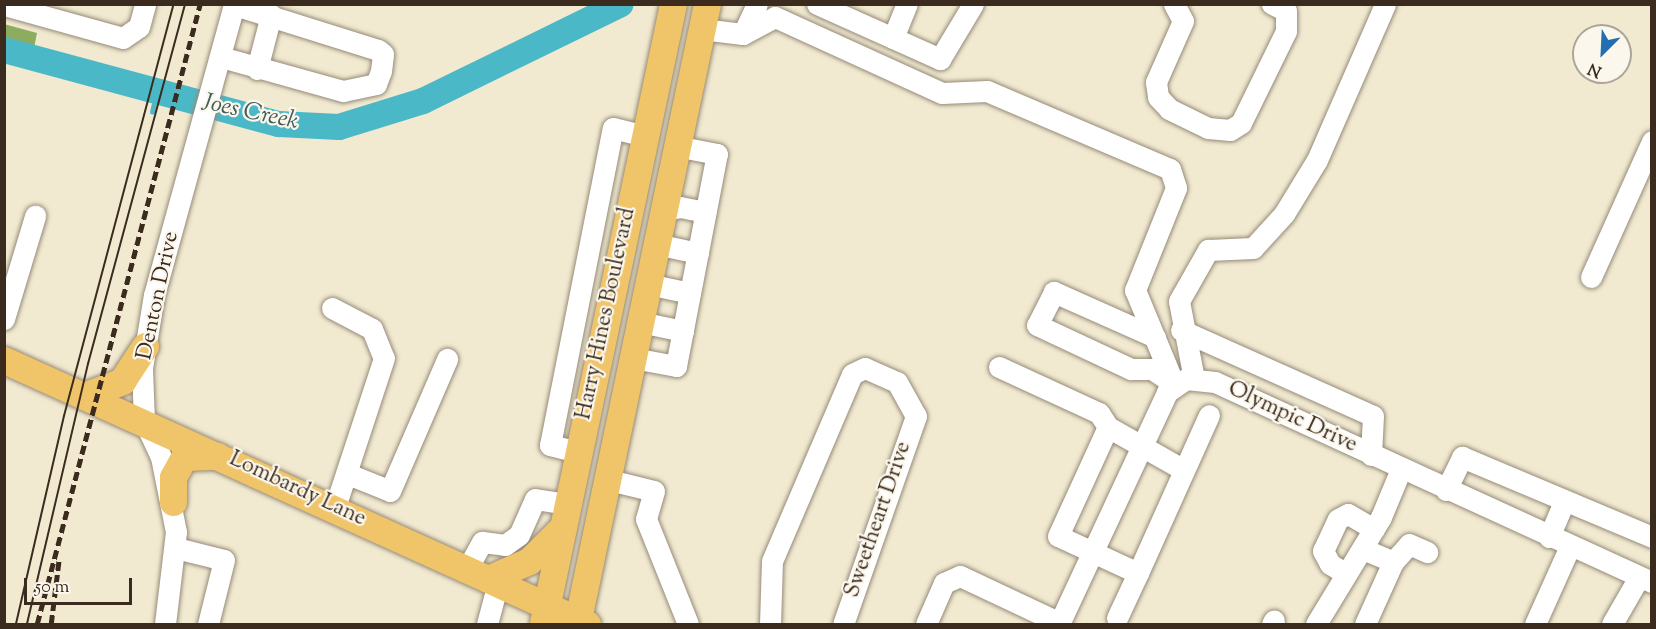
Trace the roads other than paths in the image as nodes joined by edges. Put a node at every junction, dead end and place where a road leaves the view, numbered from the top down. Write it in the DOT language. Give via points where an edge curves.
graph roads {
  1 [pos="145,4"];
  2 [pos="756,4"];
  3 [pos="816,4"];
  4 [pos="907,4"];
  5 [pos="972,4"];
  6 [pos="1174,4"];
  7 [pos="1272,4"];
  8 [pos="1385,4"];
  9 [pos="4,5"];
  10 [pos="234,5"];
  11 [pos="271,15"];
  12 [pos="670,17"];
  13 [pos="704,17"];
  14 [pos="743,34"];
  15 [pos="892,38"];
  16 [pos="219,65"];
  17 [pos="257,69"];
  18 [pos="645,136"];
  19 [pos="1652,141"];
  20 [pos="676,146"];
  21 [pos="600,199"];
  22 [pos="630,204"];
  23 [pos="662,211"];
  24 [pos="706,212"];
  25 [pos="35,216"];
  26 [pos="656,244"];
  27 [pos="591,251"];
  28 [pos="698,253"];
  29 [pos="619,257"];
  30 [pos="1591,277"];
  31 [pos="648,284"];
  32 [pos="690,293"];
  33 [pos="332,308"];
  34 [pos="578,314"];
  35 [pos="4,319"];
  36 [pos="607,320"];
  37 [pos="640,322"];
  38 [pos="1181,330"];
  39 [pos="683,331"];
  40 [pos="1155,337"];
  41 [pos="145,346"];
  42 [pos="633,358"];
  43 [pos="447,359"];
  44 [pos="4,360"];
  45 [pos="567,363"];
  46 [pos="999,367"];
  47 [pos="597,370"];
  48 [pos="1184,381"];
  49 [pos="86,395"];
  50 [pos="558,407"];
  51 [pos="587,412"];
  52 [pos="1209,415"];
  53 [pos="144,421"];
  54 [pos="1108,427"];
  55 [pos="1141,450"];
  56 [pos="578,452"];
  57 [pos="1371,455"];
  58 [pos="244,465"];
  59 [pos="1401,469"];
  60 [pos="1184,470"];
  61 [pos="348,474"];
  62 [pos="609,480"];
  63 [pos="1446,490"];
  64 [pos="1564,501"];
  65 [pos="173,502"];
  66 [pos="335,507"];
  67 [pos="565,516"];
  68 [pos="1374,529"];
  69 [pos="1549,537"];
  70 [pos="1652,537"];
  71 [pos="1570,546"];
  72 [pos="177,548"];
  73 [pos="1363,549"];
  74 [pos="1093,552"];
  75 [pos="1427,552"];
  76 [pos="1393,562"];
  77 [pos="1343,572"];
  78 [pos="1138,573"];
  79 [pos="484,577"];
  80 [pos="1647,578"];
  81 [pos="544,615"];
  82 [pos="1117,618"];
  83 [pos="581,623"];
  84 [pos="165,624"];
  85 [pos="208,624"];
  86 [pos="487,624"];
  87 [pos="688,624"];
  88 [pos="770,624"];
  89 [pos="843,624"];
  90 [pos="927,624"];
  91 [pos="1060,624"];
  92 [pos="1316,624"];
  93 [pos="1365,624"];
  94 [pos="1535,624"];
  95 [pos="1612,624"];
  1 -- 9 [label="street" via="139,27 123,38"];
  2 -- 14 [label="street"];
  3 -- 15 [label="street"];
  4 -- 15 [label="street"];
  5 -- 15 [label="street" via="940,59"];
  6 -- 7 [label="street" via="1183,21 1156,82 1158,97 1168,109 1208,128 1230,130 1241,123 1286,31 1286,11"];
  8 -- 38 [label="street" via="1317,160 1290,205 1253,248 1208,250 1179,301"];
  10 -- 11 [label="street"];
  10 -- 16 [label="street, Denton Drive"];
  11 -- 17 [label="street"];
  11 -- 17 [label="street" via="378,50 383,54 381,71 376,84 343,91"];
  12 -- 13 [label="main road"];
  12 -- 18 [label="main road, Harry Hines Boulevard"];
  13 -- 14 [label="street"];
  13 -- 20 [label="main road, Harry Hines Boulevard"];
  14 -- 40 [label="street" via="775,17 942,93 987,91 1170,169 1176,188 1135,290"];
  16 -- 17 [label="street"];
  16 -- 41 [label="street, Denton Drive"];
  18 -- 21 [label="street" via="614,128"];
  18 -- 22 [label="main road, Harry Hines Boulevard"];
  19 -- 30 [label="street"];
  20 -- 23 [label="main road, Harry Hines Boulevard"];
  20 -- 24 [label="street" via="717,154"];
  21 -- 22 [label="street"];
  21 -- 27 [label="street"];
  22 -- 23 [label="main road"];
  22 -- 29 [label="main road, Harry Hines Boulevard"];
  23 -- 24 [label="street" via="680,207"];
  23 -- 26 [label="main road, Harry Hines Boulevard"];
  24 -- 28 [label="street"];
  25 -- 35 [label="street"];
  26 -- 28 [label="street"];
  26 -- 31 [label="main road, Harry Hines Boulevard"];
  27 -- 29 [label="street"];
  27 -- 34 [label="street"];
  28 -- 32 [label="street"];
  29 -- 36 [label="main road, Harry Hines Boulevard"];
  31 -- 32 [label="street"];
  31 -- 37 [label="main road, Harry Hines Boulevard"];
  32 -- 39 [label="street"];
  33 -- 61 [label="street" via="372,329 383,345 375,398"];
  34 -- 36 [label="street"];
  34 -- 45 [label="street"];
  36 -- 47 [label="main road, Harry Hines Boulevard"];
  37 -- 39 [label="street"];
  37 -- 42 [label="main road, Harry Hines Boulevard"];
  38 -- 48 [label="street"];
  38 -- 57 [label="street" via="1373,416"];
  39 -- 42 [label="street" via="676,366"];
  40 -- 48 [label="street"];
  40 -- 48 [label="street, Olympic Drive" via="1054,292 1037,325 1131,369 1152,369"];
  41 -- 49 [label="main road" via="122,381"];
  41 -- 53 [label="street, Denton Drive"];
  42 -- 62 [label="main road, Harry Hines Boulevard"];
  43 -- 61 [label="street" via="390,491"];
  44 -- 49 [label="main road, Lombardy Lane"];
  45 -- 47 [label="street"];
  45 -- 50 [label="street"];
  46 -- 54 [label="street" via="1099,413"];
  47 -- 51 [label="main road, Harry Hines Boulevard"];
  48 -- 55 [label="street"];
  48 -- 57 [label="street, Olympic Drive" via="1215,382"];
  49 -- 53 [label="main road, Lombardy Lane"];
  50 -- 51 [label="street"];
  50 -- 56 [label="street" via="550,445"];
  51 -- 56 [label="main road, Harry Hines Boulevard"];
  52 -- 60 [label="street"];
  53 -- 58 [label="main road, Lombardy Lane"];
  53 -- 65 [label="street, Denton Drive"];
  54 -- 55 [label="street"];
  54 -- 74 [label="street" via="1058,536"];
  55 -- 60 [label="street"];
  55 -- 74 [label="street"];
  56 -- 67 [label="main road, Harry Hines Boulevard"];
  57 -- 59 [label="street, Olympic Drive"];
  58 -- 65 [label="main road" via="191,453 176,466"];
  58 -- 66 [label="main road, Lombardy Lane"];
  59 -- 63 [label="street, Olympic Drive"];
  59 -- 68 [label="street"];
  60 -- 78 [label="street"];
  61 -- 66 [label="street"];
  62 -- 83 [label="main road, Harry Hines Boulevard"];
  62 -- 87 [label="street" via="654,491 646,519"];
  63 -- 64 [label="street" via="1462,457"];
  63 -- 69 [label="street, Olympic Drive"];
  64 -- 69 [label="street"];
  64 -- 70 [label="street"];
  65 -- 72 [label="street, Denton Drive"];
  66 -- 79 [label="main road, Lombardy Lane"];
  67 -- 79 [label="main road" via="529,561"];
  67 -- 79 [label="street" via="535,499 519,535 504,545 482,542"];
  67 -- 81 [label="main road, Harry Hines Boulevard"];
  68 -- 73 [label="street"];
  68 -- 77 [label="street" via="1348,514 1338,519 1323,551 1329,564"];
  69 -- 71 [label="street, Olympic Drive"];
  71 -- 80 [label="street, Olympic Drive"];
  71 -- 94 [label="street"];
  72 -- 84 [label="street, Denton Drive"];
  72 -- 85 [label="street" via="224,560"];
  73 -- 76 [label="street"];
  73 -- 77 [label="street"];
  74 -- 78 [label="street"];
  74 -- 91 [label="street"];
  75 -- 76 [label="street" via="1409,544"];
  76 -- 93 [label="street"];
  77 -- 92 [label="street"];
  78 -- 82 [label="street"];
  79 -- 81 [label="main road, Lombardy Lane"];
  79 -- 86 [label="street"];
  80 -- 95 [label="street"];
  81 -- 83 [label="main road, Lombardy Lane"];
  88 -- 89 [label="street, Sweetheart Drive" via="772,561 852,374 865,368 897,382 916,416"];
  90 -- 91 [label="street" via="944,583 960,576"];
}
